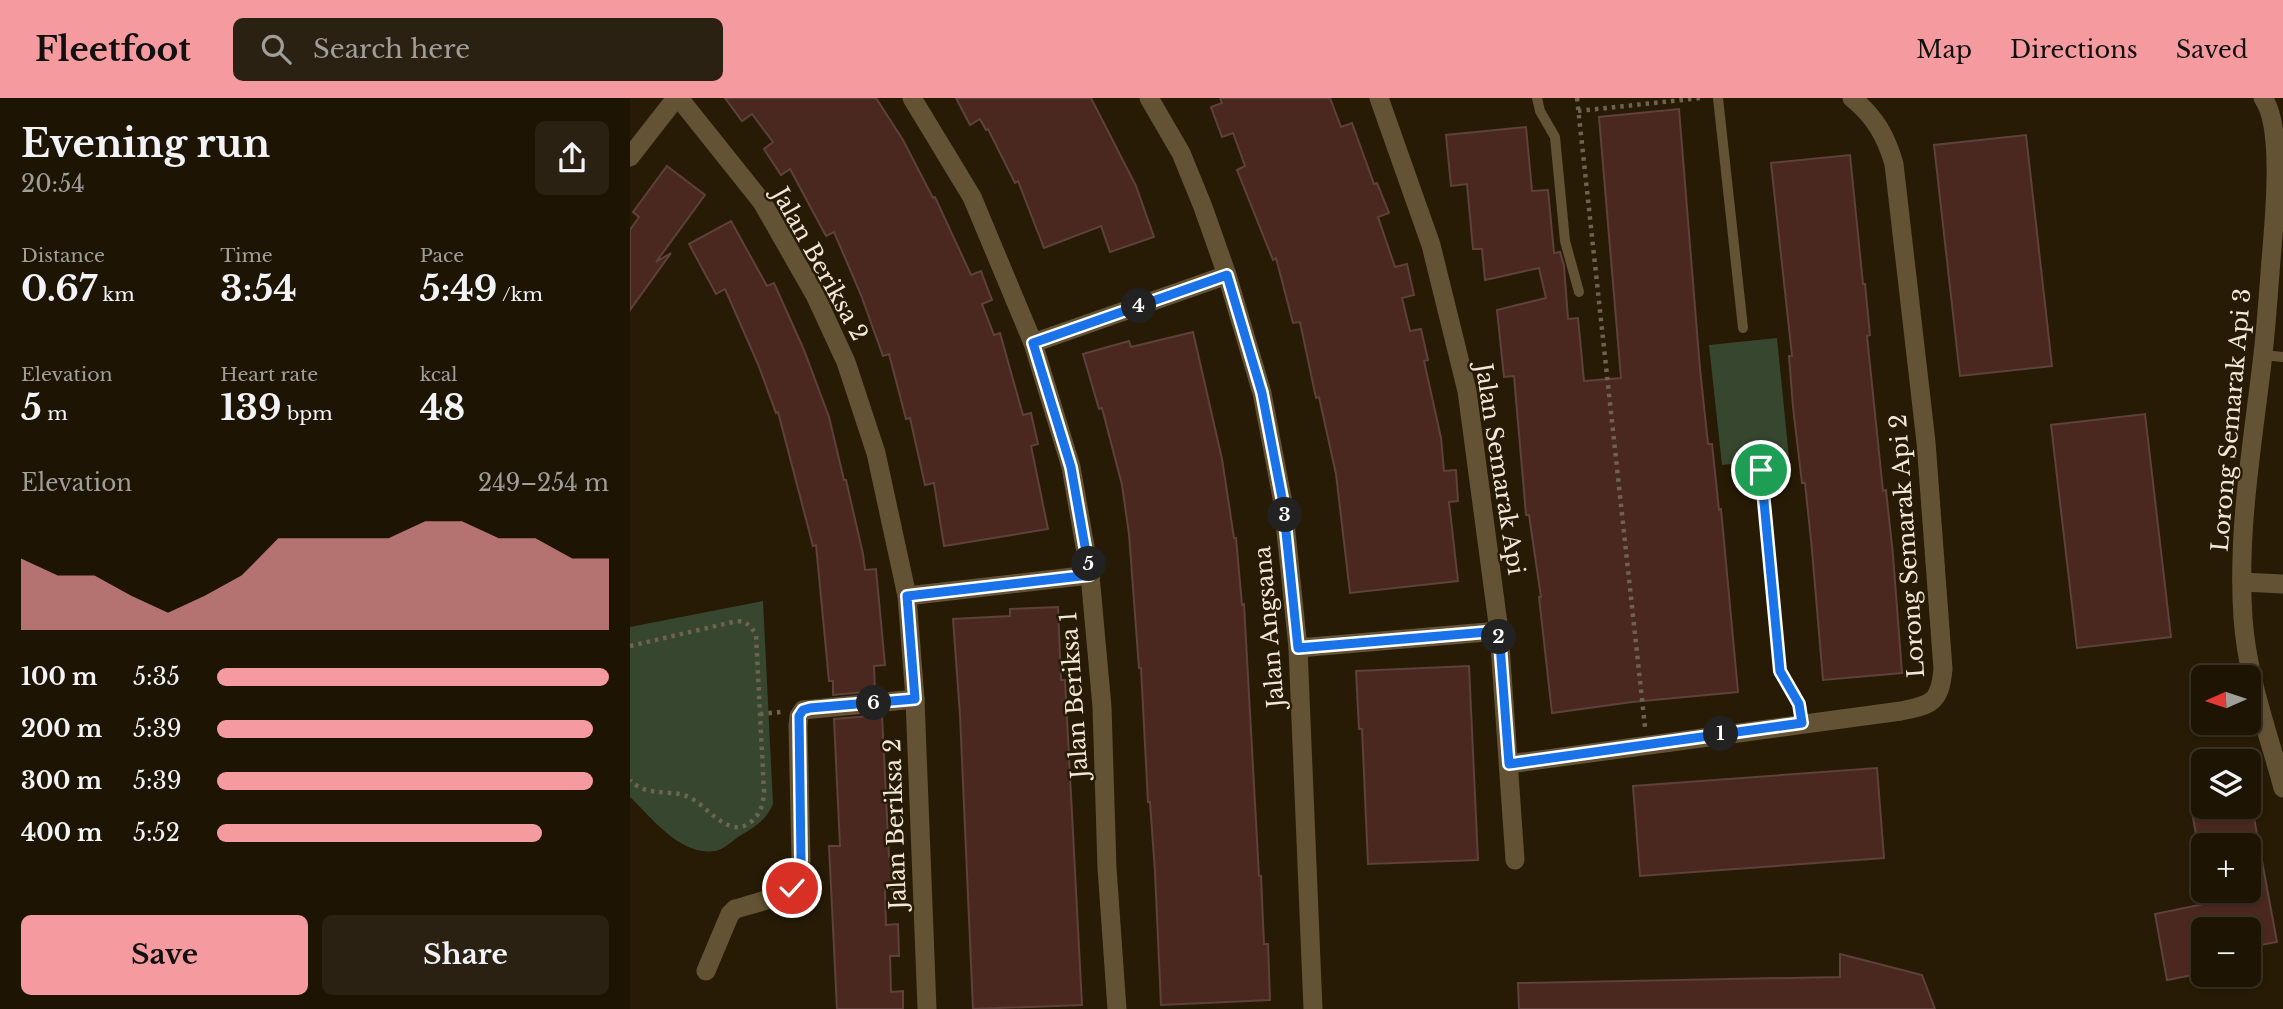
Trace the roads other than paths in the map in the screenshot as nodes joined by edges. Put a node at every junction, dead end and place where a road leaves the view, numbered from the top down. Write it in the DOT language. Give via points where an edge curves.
graph roads {
  1 [pos="678,98"];
  2 [pos="912,98"];
  3 [pos="1149,98"];
  4 [pos="1379,98"];
  5 [pos="1388,98"];
  6 [pos="1536,98"];
  7 [pos="1718,98"];
  8 [pos="1852,98"];
  9 [pos="2263,98"];
  10 [pos="630,157"];
  11 [pos="2278,230"];
  12 [pos="1227,275"];
  13 [pos="1579,292"];
  14 [pos="1743,328"];
  15 [pos="1033,343"];
  16 [pos="2263,355"];
  17 [pos="2283,357"];
  18 [pos="1761,470"];
  19 [pos="1090,575"];
  20 [pos="2242,582"];
  21 [pos="2283,584"];
  22 [pos="907,596"];
  23 [pos="1499,631"];
  24 [pos="1298,648"];
  25 [pos="915,699"];
  26 [pos="1802,723"];
  27 [pos="1509,764"];
  28 [pos="2283,788"];
  29 [pos="1515,860"];
  30 [pos="706,971"];
  31 [pos="927,1009"];
  32 [pos="1116,1009"];
  33 [pos="1313,1009"];
  1 -- 10 [label="street"];
  1 -- 22 [label="street, Jalan Beriksa 2" via="762,202 815,295 846,362 876,453"];
  2 -- 15 [label="street, Jalan Beriksa 1" via="972,197"];
  3 -- 12 [label="street, Jalan Angsana" via="1181,153"];
  4 -- 5 [label="street"];
  4 -- 23 [label="street, Jalan Semarak Api" via="1431,245 1467,391"];
  6 -- 13 [label="lane" via="1555,137 1564,241"];
  7 -- 14 [label="lane"];
  8 -- 26 [label="street, Lorong Semarak Api 2" via="1874,119 1894,164 1926,442 1942,679 1936,699 1924,707"];
  9 -- 11 [label="street, Lorong Semarak Api 3" via="2271,107 2278,140"];
  11 -- 16 [label="street, Lorong Semarak Api 3"];
  12 -- 15 [label="street"];
  12 -- 24 [label="street, Jalan Angsana" via="1262,393 1281,489"];
  15 -- 19 [label="street, Jalan Beriksa 1" via="1071,467"];
  16 -- 17 [label="lane"];
  16 -- 20 [label="street, Lorong Semarak Api 3" via="2246,475"];
  18 -- 26 [label="lane" via="1780,671 1799,704"];
  19 -- 22 [label="street"];
  19 -- 32 [label="street, Jalan Beriksa 1" via="1102,707"];
  20 -- 21 [label="street"];
  20 -- 28 [label="street, Lorong Semarak Api 3" via="2250,674"];
  22 -- 25 [label="street, Jalan Beriksa 2"];
  23 -- 24 [label="street"];
  23 -- 27 [label="street, Jalan Semarak Api"];
  24 -- 33 [label="street, Jalan Angsana"];
  25 -- 30 [label="street" via="803,710 798,726 798,876 784,893 730,914"];
  25 -- 31 [label="street, Jalan Beriksa 2"];
  26 -- 27 [label="street, Lorong Semarak Api 2"];
  27 -- 29 [label="street, Jalan Semarak Api"];
}
